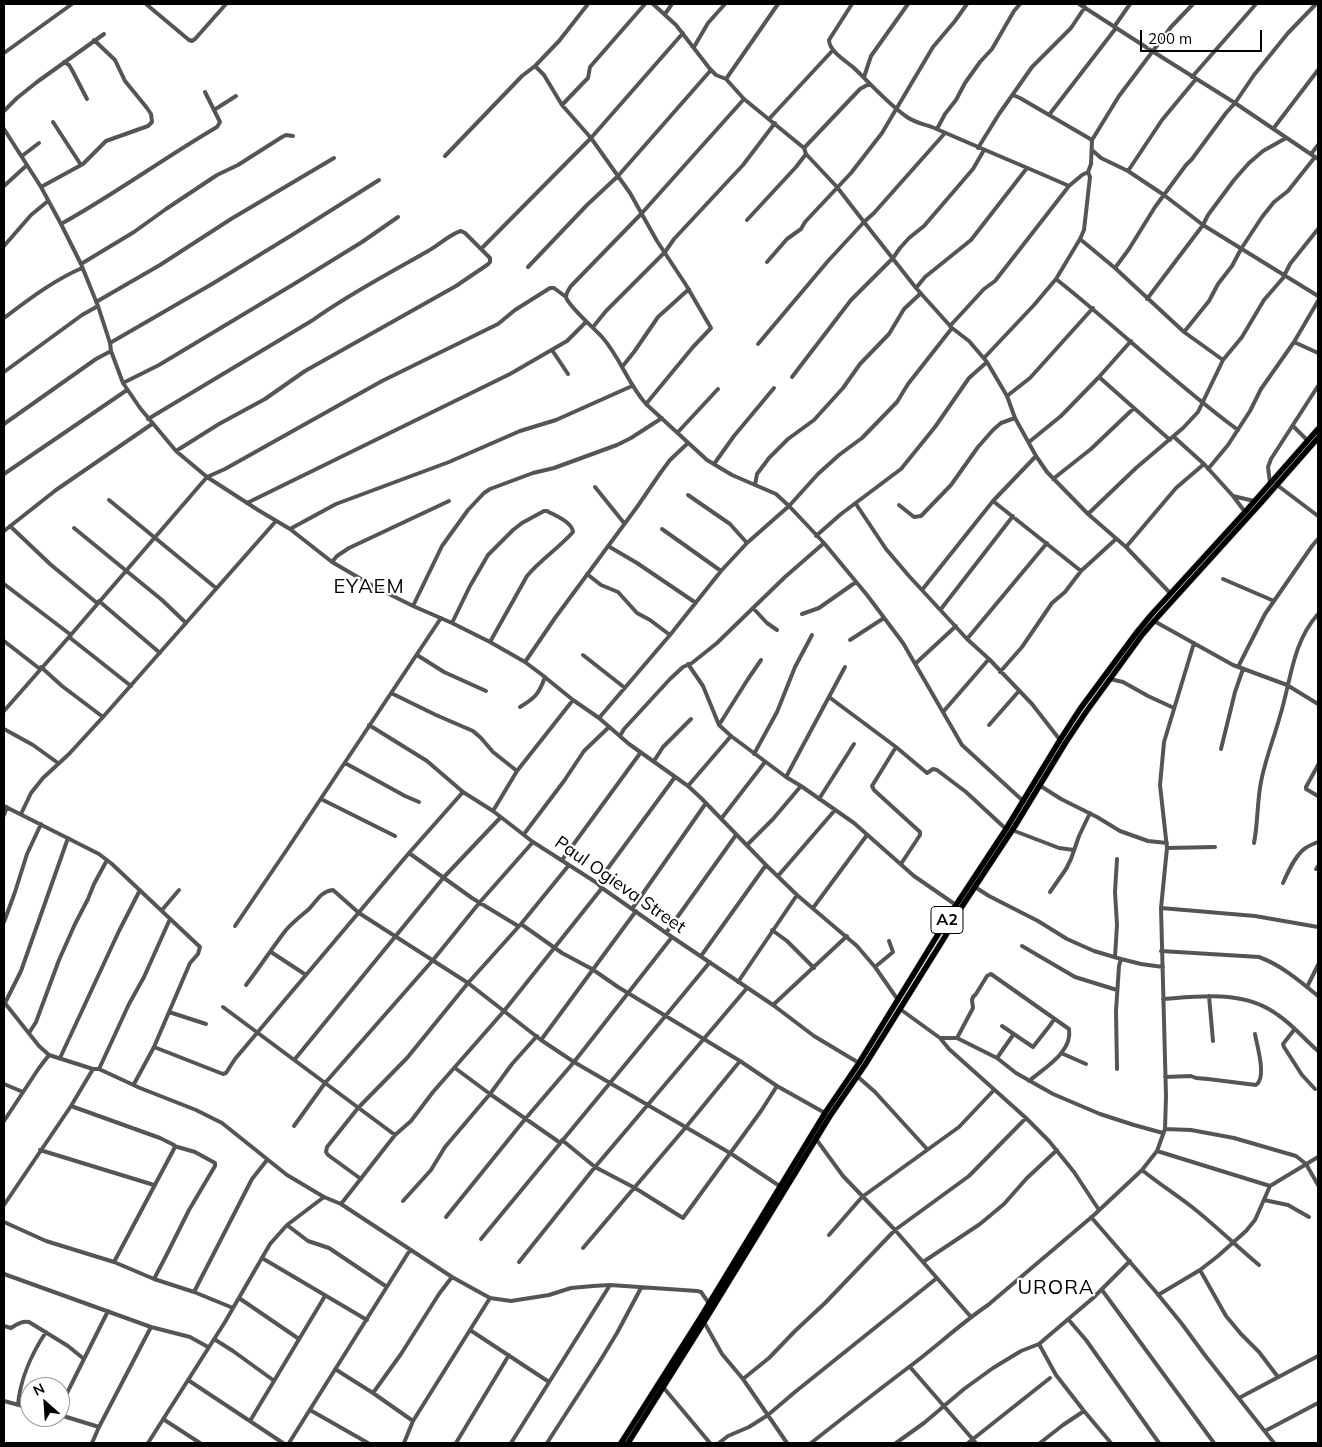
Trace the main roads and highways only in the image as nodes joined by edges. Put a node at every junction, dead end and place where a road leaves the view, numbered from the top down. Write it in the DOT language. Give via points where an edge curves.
graph roads {
  1 [pos="1318,429"];
  2 [pos="1318,438"];
  3 [pos="1009,829"];
  4 [pos="621,1443"];
  5 [pos="628,1443"];
  1 -- 3 [label="highway, A2" via="1137,632 1080,709 1022,800"];
  2 -- 3 [label="highway, A2" via="1154,621 1086,712"];
  3 -- 4 [label="highway, A2" via="956,905"];
  3 -- 5 [label="highway, A2"];
}
